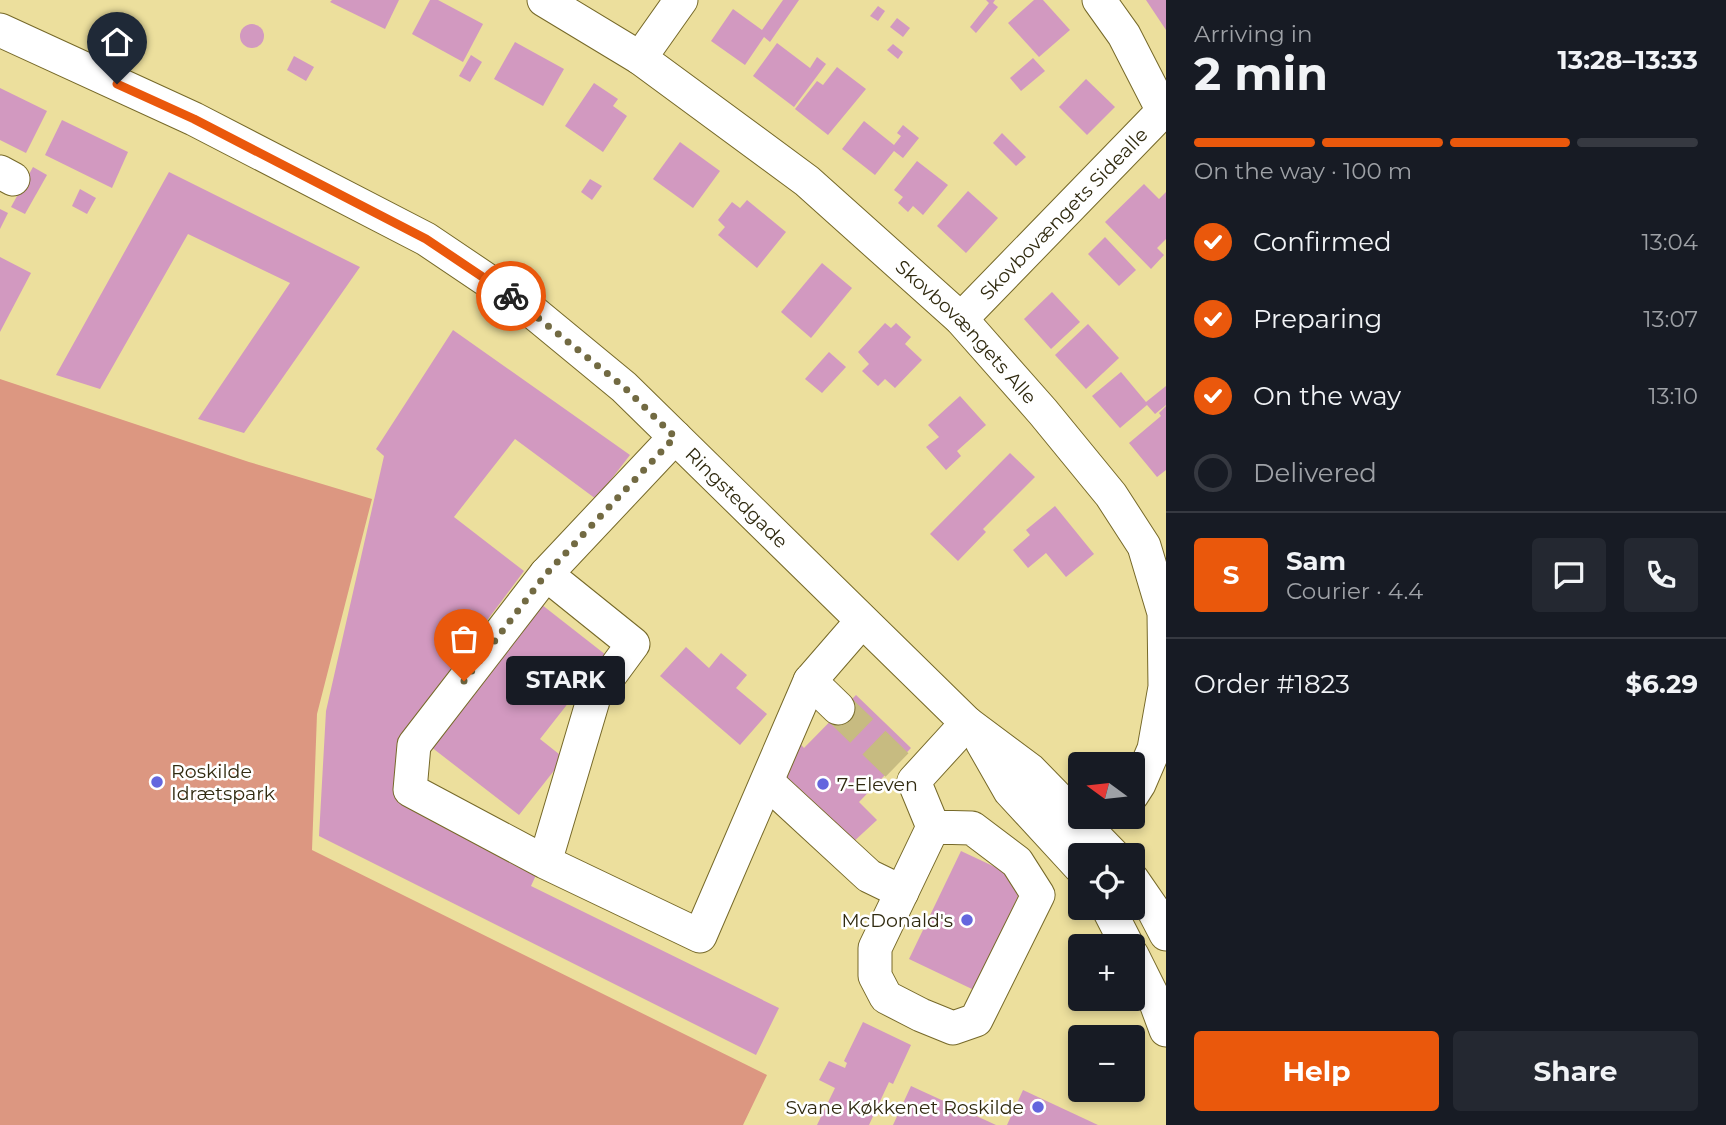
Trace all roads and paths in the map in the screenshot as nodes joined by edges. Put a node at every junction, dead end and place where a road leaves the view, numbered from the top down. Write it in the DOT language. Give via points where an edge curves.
graph roads {
  1 [pos="544,0"];
  2 [pos="681,0"];
  3 [pos="1099,0"];
  4 [pos="0,30"];
  5 [pos="640,58"];
  6 [pos="961,319"];
  7 [pos="675,437"];
  8 [pos="546,574"];
  9 [pos="1165,613"];
  10 [pos="862,621"];
  11 [pos="810,681"];
  12 [pos="838,708"];
  13 [pos="971,727"];
  14 [pos="1145,770"];
  15 [pos="766,782"];
  16 [pos="933,827"];
  17 [pos="1108,836"];
  18 [pos="1068,854"];
  19 [pos="545,862"];
  20 [pos="902,892"];
  21 [pos="1145,898"];
  22 [pos="1166,934"];
  23 [pos="1145,981"];
  24 [pos="1166,1030"];
  1 -- 5 [label="street, Skovbovængets Alle"];
  2 -- 5 [label="street"];
  3 -- 6 [label="street, Skovbovængets Sidealle" via="1124,35 1163,111"];
  4 -- 7 [label="street, Ringstedgade" via="194,119 431,242 527,307 624,387"];
  5 -- 6 [label="street, Skovbovængets Alle" via="807,181"];
  6 -- 9 [label="street, Skovbovængets Alle" via="1111,495 1144,545"];
  7 -- 8 [label="street"];
  7 -- 10 [label="street, Ringstedgade"];
  8 -- 19 [label="street" via="633,644 594,697"];
  8 -- 19 [label="street" via="414,745 410,790"];
  9 -- 14 [label="street, Skovbovængets Alle" via="1165,687 1154,749"];
  10 -- 11 [label="street"];
  10 -- 13 [label="street, Ringstedgade"];
  11 -- 12 [label="street"];
  11 -- 15 [label="street"];
  13 -- 16 [label="street" via="905,773"];
  13 -- 17 [label="street, Ringstedgade"];
  13 -- 18 [label="street, Ringstedgade" via="1010,791"];
  15 -- 19 [label="street" via="700,936"];
  15 -- 20 [label="street" via="869,876"];
  16 -- 20 [label="street"];
  16 -- 20 [label="street" via="972,828 1017,862 1038,895 976,1020 953,1028 886,997 876,976 874,948"];
  21 -- 22 [label="street"];
  23 -- 24 [label="street"];
}
